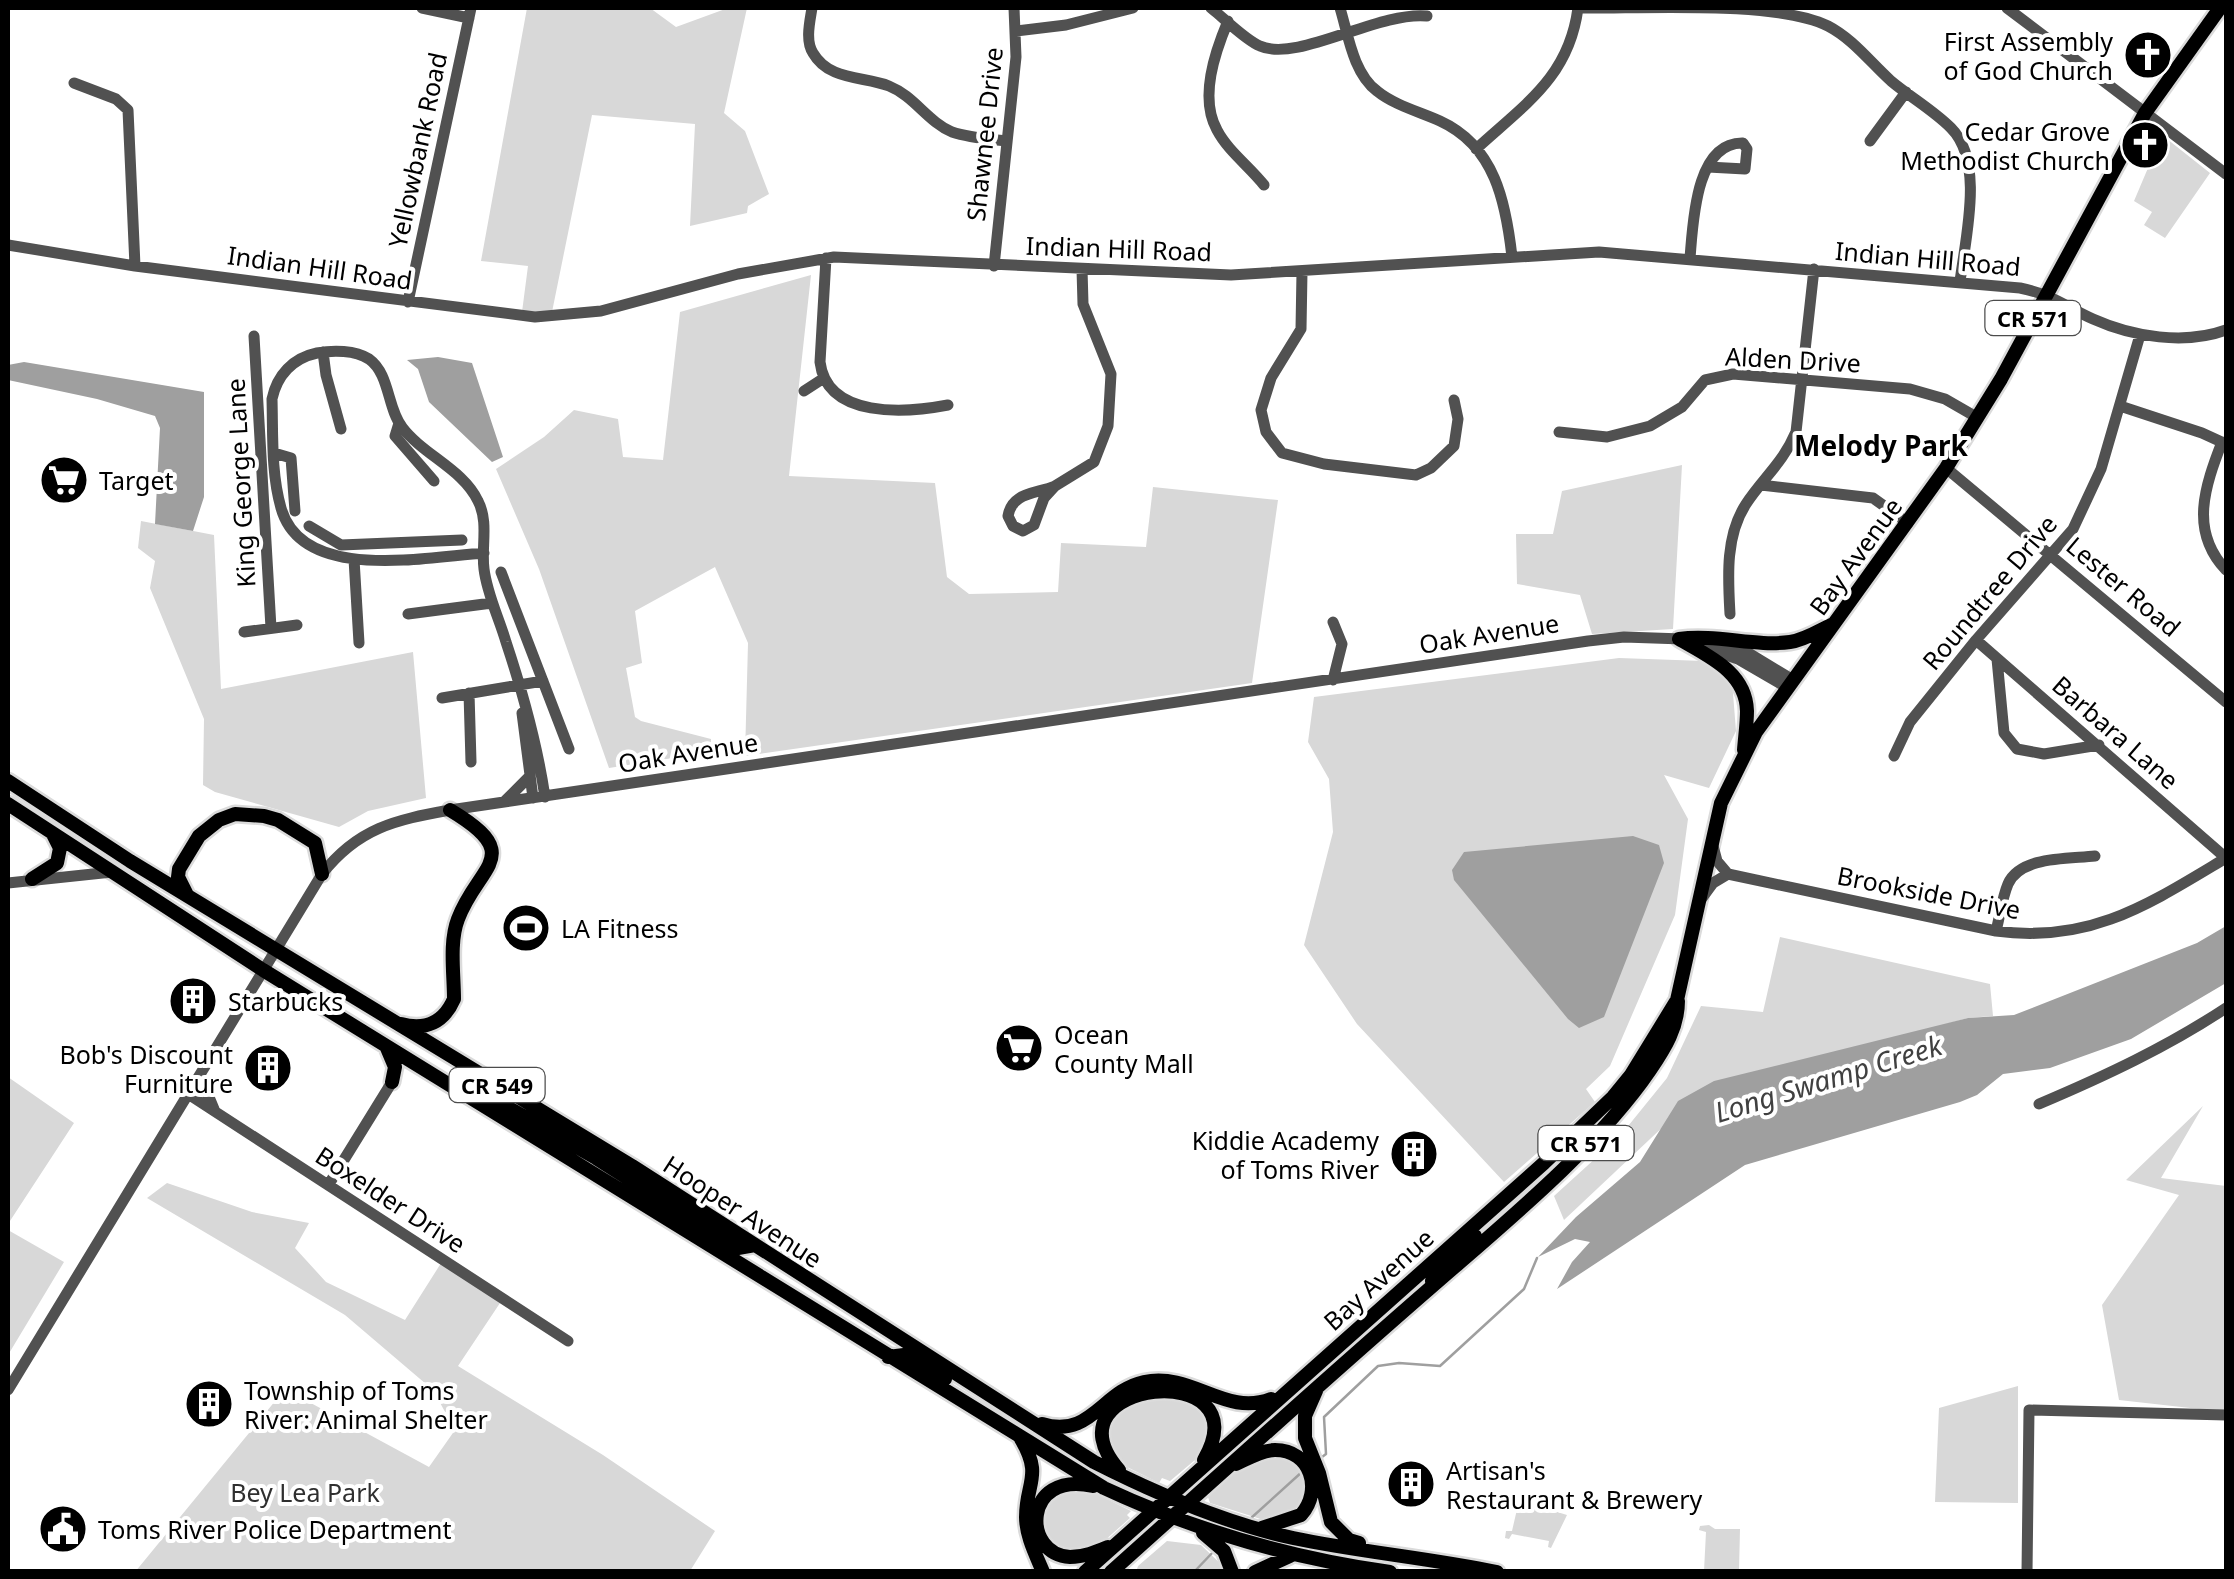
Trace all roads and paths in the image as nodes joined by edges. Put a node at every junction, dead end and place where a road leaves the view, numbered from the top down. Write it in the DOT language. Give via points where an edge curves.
graph roads {
  1 [pos="422,8"];
  2 [pos="812,8"];
  3 [pos="1014,8"];
  4 [pos="1133,8"];
  5 [pos="1211,8"];
  6 [pos="1340,8"];
  7 [pos="1578,8"];
  8 [pos="1698,8"];
  9 [pos="2006,8"];
  10 [pos="2220,8"];
  11 [pos="470,13"];
  12 [pos="1426,16"];
  13 [pos="1228,21"];
  14 [pos="1016,31"];
  15 [pos="1347,31"];
  16 [pos="74,83"];
  17 [pos="1906,92"];
  18 [pos="2144,113"];
  19 [pos="1006,140"];
  20 [pos="1870,141"];
  21 [pos="1476,149"];
  22 [pos="1708,167"];
  23 [pos="2226,174"];
  24 [pos="1264,185"];
  25 [pos="8,246"];
  26 [pos="1512,257"];
  27 [pos="826,258"];
  28 [pos="1690,258"];
  29 [pos="135,266"];
  30 [pos="994,266"];
  31 [pos="1082,269"];
  32 [pos="1814,269"];
  33 [pos="1302,272"];
  34 [pos="1960,282"];
  35 [pos="2046,293"];
  36 [pos="408,302"];
  37 [pos="2226,330"];
  38 [pos="2140,335"];
  39 [pos="254,336"];
  40 [pos="323,352"];
  41 [pos="824,378"];
  42 [pos="1802,380"];
  43 [pos="804,392"];
  44 [pos="1454,400"];
  45 [pos="948,405"];
  46 [pos="2120,406"];
  47 [pos="1978,418"];
  48 [pos="399,422"];
  49 [pos="341,428"];
  50 [pos="1559,432"];
  51 [pos="2224,443"];
  52 [pos="1946,468"];
  53 [pos="434,481"];
  54 [pos="1761,485"];
  55 [pos="1055,486"];
  56 [pos="290,516"];
  57 [pos="1908,523"];
  58 [pos="264,524"];
  59 [pos="309,526"];
  60 [pos="462,540"];
  61 [pos="399,543"];
  62 [pos="484,553"];
  63 [pos="2052,556"];
  64 [pos="402,558"];
  65 [pos="354,559"];
  66 [pos="2226,570"];
  67 [pos="502,572"];
  68 [pos="492,603"];
  69 [pos="408,614"];
  70 [pos="1730,614"];
  71 [pos="1332,622"];
  72 [pos="1836,622"];
  73 [pos="297,625"];
  74 [pos="271,628"];
  75 [pos="244,632"];
  76 [pos="1679,639"];
  77 [pos="1976,640"];
  78 [pos="358,643"];
  79 [pos="1998,659"];
  80 [pos="543,680"];
  81 [pos="1333,680"];
  82 [pos="518,684"];
  83 [pos="1790,684"];
  84 [pos="469,693"];
  85 [pos="442,698"];
  86 [pos="2226,702"];
  87 [pos="2099,745"];
  88 [pos="569,749"];
  89 [pos="1744,754"];
  90 [pos="1894,756"];
  91 [pos="471,762"];
  92 [pos="530,776"];
  93 [pos="8,781"];
  94 [pos="539,798"];
  95 [pos="504,802"];
  96 [pos="8,804"];
  97 [pos="450,810"];
  98 [pos="53,833"];
  99 [pos="1712,839"];
  100 [pos="2095,856"];
  101 [pos="2226,858"];
  102 [pos="115,872"];
  103 [pos="322,874"];
  104 [pos="1728,874"];
  105 [pos="32,879"];
  106 [pos="8,882"];
  107 [pos="188,896"];
  108 [pos="1700,900"];
  109 [pos="1996,931"];
  110 [pos="275,949"];
  111 [pos="263,970"];
  112 [pos="1678,1000"];
  113 [pos="2226,1008"];
  114 [pos="390,1021"];
  115 [pos="383,1043"];
  116 [pos="432,1072"];
  117 [pos="200,1075"];
  118 [pos="392,1082"];
  119 [pos="457,1088"];
  120 [pos="188,1094"];
  121 [pos="2039,1104"];
  122 [pos="216,1113"];
  123 [pos="176,1115"];
  124 [pos="329,1184"];
  125 [pos="755,1246"];
  126 [pos="783,1263"];
  127 [pos="1438,1269"];
  128 [pos="1404,1287"];
  129 [pos="1431,1287"];
  130 [pos="794,1298"];
  131 [pos="568,1341"];
  132 [pos="888,1357"];
  133 [pos="1319,1386"];
  134 [pos="8,1390"];
  135 [pos="1280,1395"];
  136 [pos="995,1400"];
  137 [pos="2226,1416"];
  138 [pos="1023,1418"];
  139 [pos="1020,1439"];
  140 [pos="1311,1464"];
  141 [pos="1230,1466"];
  142 [pos="1200,1468"];
  143 [pos="1126,1478"];
  144 [pos="1104,1488"];
  145 [pos="1169,1496"];
  146 [pos="1188,1504"];
  147 [pos="1152,1510"];
  148 [pos="1171,1518"];
  149 [pos="1256,1529"];
  150 [pos="1224,1542"];
  151 [pos="1114,1545"];
  152 [pos="1140,1545"];
  153 [pos="1383,1552"];
  154 [pos="1294,1554"];
  155 [pos="1043,1572"];
  156 [pos="1086,1572"];
  157 [pos="1111,1572"];
  158 [pos="1128,1572"];
  159 [pos="1232,1572"];
  160 [pos="1255,1572"];
  161 [pos="1390,1572"];
  162 [pos="1496,1572"];
  163 [pos="2027,1572"];
  1 -- 11 [label="street"];
  2 -- 19 [label="street" via="809,43 829,69 894,88 954,132"];
  3 -- 14 [label="street, Shawnee Drive"];
  4 -- 14 [label="street"];
  5 -- 13 [label="street"];
  6 -- 15 [label="street"];
  7 -- 8 [label="street"];
  7 -- 21 [label="street" via="1559,70"];
  8 -- 17 [label="street" via="1813,19 1846,38"];
  9 -- 18 [label="street"];
  10 -- 18 [label="main road, Bay Avenue / CR 571"];
  11 -- 36 [label="street, Yellowbank Road"];
  12 -- 15 [label="street" via="1396,16"];
  13 -- 15 [label="street" via="1272,50"];
  13 -- 24 [label="street" via="1214,54 1211,114"];
  14 -- 19 [label="street, Shawnee Drive"];
  15 -- 21 [label="street" via="1357,63 1378,92 1446,124"];
  16 -- 29 [label="street" via="128,110"];
  17 -- 20 [label="street"];
  17 -- 34 [label="street" via="1951,128 1968,160"];
  18 -- 23 [label="street"];
  18 -- 35 [label="main road, Bay Avenue / CR 571"];
  19 -- 30 [label="street, Shawnee Drive"];
  21 -- 26 [label="street" via="1502,193"];
  22 -- 28 [label="street"];
  25 -- 29 [label="street, Indian Hill Road"];
  26 -- 28 [label="street, Indian Hill Road" via="1598,252"];
  26 -- 33 [label="street, Indian Hill Road"];
  27 -- 30 [label="street, Indian Hill Road"];
  27 -- 36 [label="street, Indian Hill Road" via="561,316"];
  27 -- 41 [label="street"];
  28 -- 32 [label="street, Indian Hill Road"];
  29 -- 36 [label="street, Indian Hill Road"];
  30 -- 31 [label="street, Indian Hill Road"];
  31 -- 33 [label="street, Indian Hill Road"];
  31 -- 55 [label="street" via="1083,304 1111,374 1108,426 1094,462"];
  32 -- 34 [label="street, Indian Hill Road"];
  32 -- 42 [label="street"];
  33 -- 44 [label="street" via="1301,329 1271,378 1262,410 1266,432 1282,453 1416,475 1454,446"];
  34 -- 35 [label="street, Indian Hill Road"];
  35 -- 38 [label="street, Indian Hill Road" via="2094,320"];
  35 -- 47 [label="main road, Bay Avenue / CR 571"];
  37 -- 38 [label="street, Indian Hill Road" via="2196,337"];
  38 -- 46 [label="street, Roundtree Drive"];
  39 -- 58 [label="street, King George Lane"];
  40 -- 48 [label="street" via="355,353 374,363"];
  40 -- 49 [label="street"];
  40 -- 56 [label="street" via="295,361 275,387 276,488"];
  41 -- 43 [label="street"];
  41 -- 45 [label="street" via="844,399 873,409"];
  42 -- 47 [label="street, Alden Drive" via="1930,394"];
  42 -- 50 [label="street, Alden Drive" via="1715,376 1650,426 1607,437"];
  42 -- 54 [label="street" via="1796,432"];
  46 -- 51 [label="street"];
  46 -- 63 [label="street, Roundtree Drive" via="2088,503"];
  47 -- 52 [label="main road, Bay Avenue / CR 571"];
  48 -- 53 [label="street" via="395,436"];
  48 -- 62 [label="street" via="478,500"];
  51 -- 66 [label="street" via="2202,506 2210,547"];
  52 -- 57 [label="main road, Bay Avenue / CR 571"];
  52 -- 63 [label="street, Lester Road"];
  54 -- 57 [label="street" via="1873,498"];
  54 -- 70 [label="street" via="1735,527"];
  55 -- 55 [label="street" via="1012,503 1013,526 1023,531 1034,524"];
  56 -- 58 [label="street"];
  56 -- 65 [label="street" via="310,548"];
  57 -- 72 [label="main road, Bay Avenue / CR 571"];
  58 -- 74 [label="street, King George Lane"];
  59 -- 61 [label="street" via="341,545"];
  60 -- 61 [label="street"];
  61 -- 64 [label="street"];
  62 -- 64 [label="street"];
  62 -- 68 [label="street"];
  63 -- 77 [label="street, Roundtree Drive"];
  63 -- 86 [label="street, Lester Road"];
  64 -- 65 [label="street"];
  65 -- 78 [label="street"];
  67 -- 80 [label="street"];
  68 -- 69 [label="street"];
  68 -- 82 [label="street"];
  71 -- 81 [label="street" via="1342,644"];
  72 -- 76 [label="main road" via="1785,642"];
  72 -- 83 [label="main road, Bay Avenue / CR 571"];
  73 -- 74 [label="street"];
  74 -- 75 [label="street"];
  76 -- 81 [label="street, Oak Avenue" via="1588,640"];
  76 -- 83 [label="street, Oak Avenue" via="1750,654"];
  76 -- 89 [label="main road" via="1723,666 1741,686"];
  77 -- 79 [label="street, Barbara Lane"];
  77 -- 90 [label="street, Roundtree Drive" via="1910,722"];
  79 -- 87 [label="street, Barbara Lane"];
  79 -- 87 [label="street" via="2004,733 2018,749 2044,754"];
  80 -- 82 [label="street"];
  80 -- 88 [label="street"];
  81 -- 94 [label="street, Oak Avenue"];
  82 -- 84 [label="street"];
  82 -- 92 [label="street"];
  82 -- 94 [label="street" via="535,736"];
  83 -- 89 [label="main road, Bay Avenue / CR 571"];
  84 -- 85 [label="street"];
  84 -- 91 [label="street"];
  87 -- 101 [label="street, Barbara Lane"];
  89 -- 99 [label="main road, Bay Avenue / CR 571"];
  92 -- 94 [label="street"];
  92 -- 95 [label="street"];
  93 -- 107 [label="main road, Hooper Avenue / CR 549"];
  94 -- 95 [label="street, Oak Avenue"];
  95 -- 97 [label="street, Oak Avenue"];
  96 -- 98 [label="main road, Hooper Avenue / CR 549"];
  97 -- 103 [label="street, Oak Avenue" via="366,834"];
  97 -- 114 [label="main road" via="482,830 491,856 456,921 454,999 430,1026"];
  98 -- 102 [label="main road, Hooper Avenue / CR 549"];
  98 -- 105 [label="main road" via="57,862"];
  99 -- 104 [label="street" via="1717,862"];
  99 -- 108 [label="main road, Bay Avenue / CR 571"];
  100 -- 109 [label="street" via="2016,873"];
  101 -- 109 [label="street, Brookside Drive" via="2156,900 2093,927 2038,935"];
  102 -- 105 [label="street"];
  102 -- 111 [label="main road, Hooper Avenue / CR 549"];
  103 -- 107 [label="main road" via="315,843 278,820 236,814 199,836 179,869"];
  103 -- 110 [label="street, Oak Avenue"];
  104 -- 108 [label="street"];
  104 -- 109 [label="street, Brookside Drive"];
  105 -- 106 [label="street"];
  107 -- 110 [label="main road, Hooper Avenue / CR 549"];
  108 -- 112 [label="main road, Bay Avenue / CR 571"];
  110 -- 111 [label="street, Oak Avenue"];
  110 -- 114 [label="main road, Hooper Avenue / CR 549"];
  111 -- 115 [label="main road, Hooper Avenue / CR 549"];
  111 -- 117 [label="street, Oak Avenue"];
  112 -- 127 [label="main road, Bay Avenue / CR 571" via="1613,1097"];
  112 -- 127 [label="main road, Bay Avenue / CR 571" via="1667,1043 1606,1124"];
  113 -- 121 [label="street" via="2137,1062"];
  114 -- 125 [label="main road, Hooper Avenue / CR 549"];
  115 -- 116 [label="main road, Hooper Avenue / CR 549"];
  115 -- 118 [label="main road" via="395,1067"];
  116 -- 118 [label="main road"];
  116 -- 119 [label="main road, Hooper Avenue / CR 549"];
  117 -- 120 [label="street, Oak Avenue"];
  117 -- 122 [label="street"];
  118 -- 124 [label="street"];
  119 -- 125 [label="main road" via="510,1108 738,1248"];
  119 -- 130 [label="main road, Hooper Avenue / CR 549"];
  120 -- 122 [label="street, Boxelder Drive"];
  120 -- 123 [label="street, Oak Avenue"];
  122 -- 123 [label="street"];
  122 -- 124 [label="street, Boxelder Drive"];
  123 -- 134 [label="street, Oak Avenue"];
  124 -- 131 [label="street, Boxelder Drive"];
  125 -- 126 [label="main road, Hooper Avenue / CR 549"];
  126 -- 130 [label="main road"];
  126 -- 136 [label="main road, Hooper Avenue / CR 549"];
  127 -- 128 [label="main road, Bay Avenue / CR 571"];
  127 -- 129 [label="main road"];
  128 -- 129 [label="main road"];
  128 -- 135 [label="main road, Bay Avenue / CR 571"];
  128 -- 141 [label="main road" via="1396,1305 1275,1413"];
  129 -- 133 [label="main road, Bay Avenue"];
  130 -- 132 [label="main road, Hooper Avenue / CR 549"];
  132 -- 136 [label="main road" via="912,1358 979,1399"];
  132 -- 139 [label="main road, Hooper Avenue / CR 549"];
  133 -- 140 [label="main road" via="1303,1428"];
  133 -- 141 [label="main road, Bay Avenue"];
  135 -- 138 [label="main road" via="1239,1405 1187,1384 1150,1381 1118,1394 1074,1426"];
  135 -- 142 [label="main road, Bay Avenue / CR 571"];
  136 -- 138 [label="main road, Hooper Avenue / CR 549"];
  137 -- 163 [label="street" via="2030,1410"];
  138 -- 143 [label="main road, Hooper Avenue / CR 549"];
  139 -- 144 [label="main road, Hooper Avenue / CR 549"];
  139 -- 155 [label="main road" via="1034,1478 1028,1534"];
  140 -- 141 [label="main road" via="1277,1450"];
  140 -- 149 [label="main road" via="1306,1509"];
  140 -- 153 [label="main road" via="1334,1526 1349,1540"];
  141 -- 146 [label="main road, Bay Avenue"];
  142 -- 143 [label="main road" via="1214,1437 1211,1412 1186,1394 1152,1391 1113,1410 1103,1426 1103,1446"];
  142 -- 145 [label="main road, Bay Avenue / CR 571"];
  143 -- 145 [label="main road, Hooper Avenue / CR 549"];
  144 -- 147 [label="main road, Hooper Avenue / CR 549"];
  144 -- 151 [label="main road" via="1072,1483 1052,1490 1039,1505 1036,1528 1042,1541 1065,1556"];
  145 -- 146 [label="main road, Hooper Avenue / CR 549"];
  145 -- 147 [label="main road, Bay Avenue / CR 571"];
  146 -- 148 [label="main road, Bay Avenue"];
  146 -- 149 [label="main road, Hooper Avenue / CR 549"];
  147 -- 148 [label="main road, Hooper Avenue / CR 549"];
  147 -- 151 [label="main road, Bay Avenue / CR 571"];
  148 -- 150 [label="main road, Hooper Avenue / CR 549"];
  148 -- 152 [label="main road, Bay Avenue"];
  149 -- 153 [label="main road, Hooper Avenue / CR 549"];
  150 -- 154 [label="main road"];
  150 -- 159 [label="main road"];
  151 -- 156 [label="main road, Bay Avenue / CR 571"];
  152 -- 157 [label="main road, Bay Avenue"];
  152 -- 158 [label="main road"];
  153 -- 162 [label="main road, Hooper Avenue / CR 549"];
  154 -- 160 [label="main road"];
  154 -- 161 [label="main road"];
}
